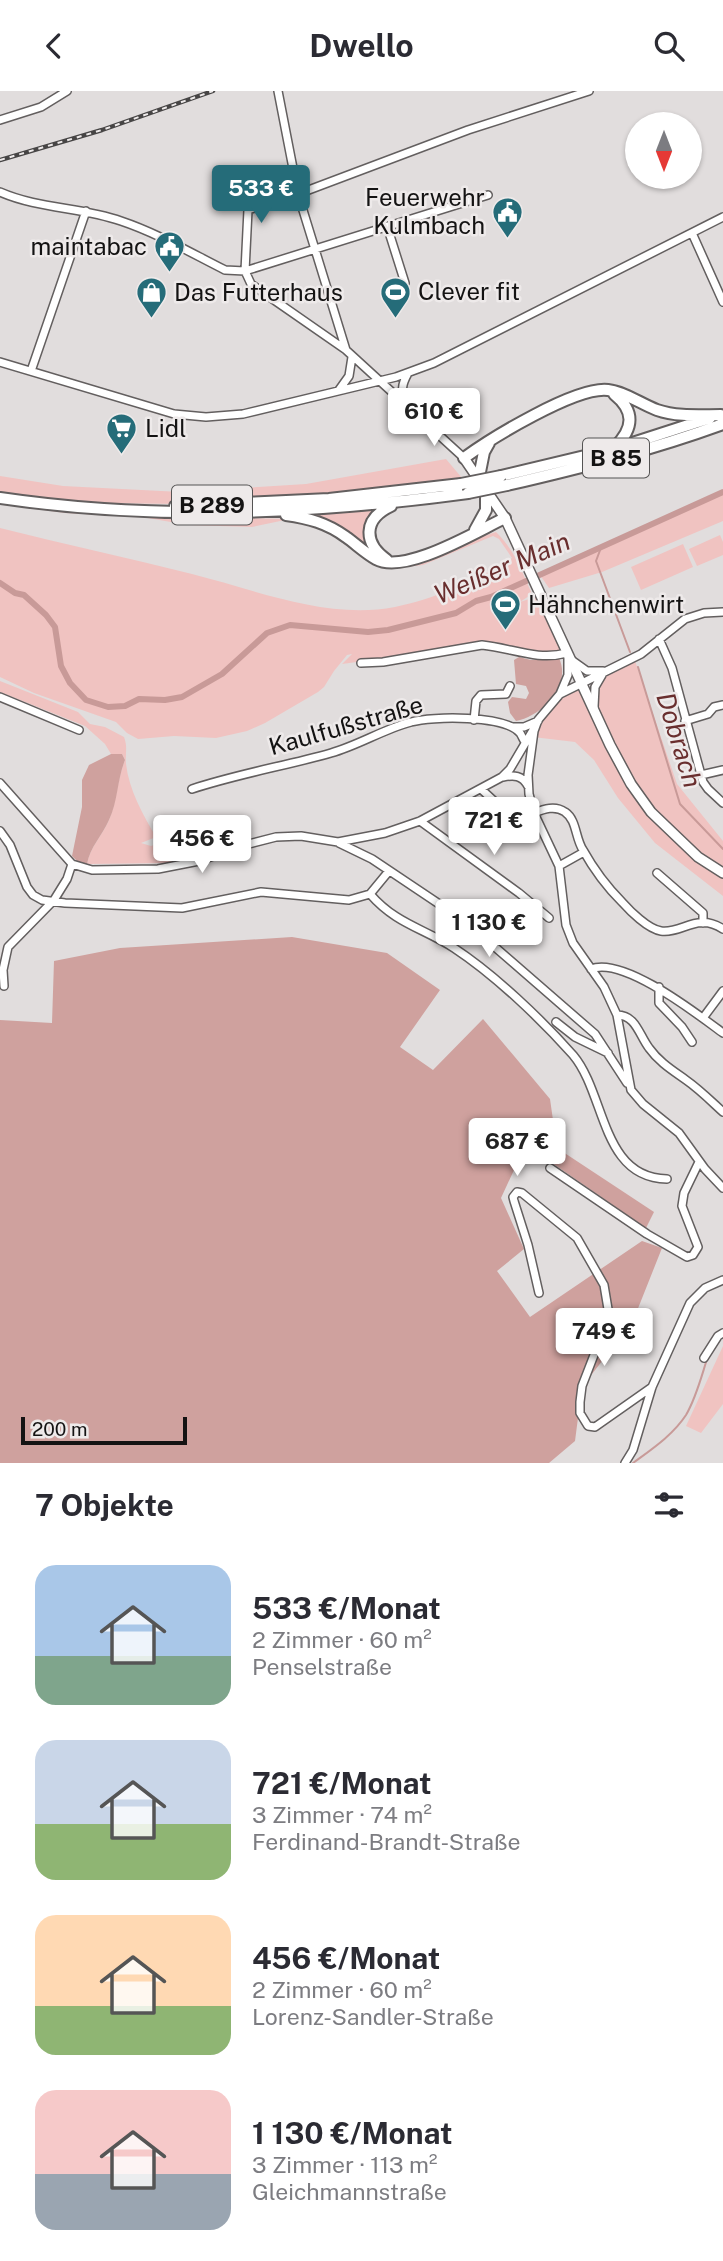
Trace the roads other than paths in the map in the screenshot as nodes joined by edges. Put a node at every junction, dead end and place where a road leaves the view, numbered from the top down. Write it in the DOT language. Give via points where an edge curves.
graph roads {
  1 [pos="67,91"];
  2 [pos="278,91"];
  3 [pos="589,91"];
  4 [pos="0,120"];
  5 [pos="0,192"];
  6 [pos="298,194"];
  7 [pos="488,195"];
  8 [pos="86,211"];
  9 [pos="723,218"];
  10 [pos="387,226"];
  11 [pos="692,233"];
  12 [pos="316,250"];
  13 [pos="245,271"];
  14 [pos="405,283"];
  15 [pos="723,302"];
  16 [pos="346,350"];
  17 [pos="352,357"];
  18 [pos="0,362"];
  19 [pos="31,371"];
  20 [pos="408,373"];
  21 [pos="380,381"];
  22 [pos="339,390"];
  23 [pos="609,390"];
  24 [pos="422,418"];
  25 [pos="722,418"];
  26 [pos="491,440"];
  27 [pos="614,449"];
  28 [pos="464,459"];
  29 [pos="479,477"];
  30 [pos="504,481"];
  31 [pos="486,487"];
  32 [pos="465,489"];
  33 [pos="0,498"];
  34 [pos="414,501"];
  35 [pos="94,507"];
  36 [pos="266,512"];
  37 [pos="505,518"];
  38 [pos="474,532"];
  39 [pos="391,563"];
  40 [pos="723,612"];
  41 [pos="659,639"];
  42 [pos="568,655"];
  43 [pos="361,663"];
  44 [pos="610,670"];
  45 [pos="602,675"];
  46 [pos="581,683"];
  47 [pos="510,687"];
  48 [pos="560,695"];
  49 [pos="0,697"];
  50 [pos="723,705"];
  51 [pos="594,711"];
  52 [pos="474,720"];
  53 [pos="538,720"];
  54 [pos="685,721"];
  55 [pos="512,727"];
  56 [pos="79,730"];
  57 [pos="528,742"];
  58 [pos="723,770"];
  59 [pos="701,775"];
  60 [pos="502,777"];
  61 [pos="0,782"];
  62 [pos="528,787"];
  63 [pos="192,789"];
  64 [pos="481,789"];
  65 [pos="723,803"];
  66 [pos="534,813"];
  67 [pos="420,821"];
  68 [pos="521,826"];
  69 [pos="0,831"];
  70 [pos="338,842"];
  71 [pos="584,852"];
  72 [pos="72,864"];
  73 [pos="559,866"];
  74 [pos="389,871"];
  75 [pos="657,873"];
  76 [pos="723,873"];
  77 [pos="370,894"];
  78 [pos="54,900"];
  79 [pos="550,918"];
  80 [pos="703,923"];
  81 [pos="723,929"];
  82 [pos="4,947"];
  83 [pos="591,969"];
  84 [pos="4,986"];
  85 [pos="659,988"];
  86 [pos="723,991"];
  87 [pos="617,1015"];
  88 [pos="703,1018"];
  89 [pos="556,1023"];
  90 [pos="723,1033"];
  91 [pos="692,1042"];
  92 [pos="608,1053"];
  93 [pos="628,1084"];
  94 [pos="723,1112"];
  95 [pos="699,1162"];
  96 [pos="550,1168"];
  97 [pos="667,1179"];
  98 [pos="723,1188"];
  99 [pos="723,1280"];
  100 [pos="539,1293"];
  101 [pos="723,1333"];
  102 [pos="704,1358"];
  103 [pos="652,1387"];
  104 [pos="625,1463"];
  1 -- 4 [label="street" via="41,107"];
  2 -- 6 [label="street"];
  3 -- 6 [label="street" via="468,130"];
  5 -- 8 [label="street" via="34,204"];
  6 -- 12 [label="street"];
  6 -- 13 [label="street" via="248,210"];
  7 -- 10 [label="street"];
  8 -- 13 [label="street" via="152,234 225,270"];
  8 -- 19 [label="street"];
  9 -- 11 [label="street"];
  10 -- 12 [label="street"];
  10 -- 14 [label="street"];
  11 -- 15 [label="street"];
  11 -- 20 [label="street" via="456,354"];
  12 -- 13 [label="street"];
  12 -- 16 [label="street"];
  13 -- 16 [label="street" via="251,284"];
  16 -- 17 [label="street"];
  17 -- 21 [label="street"];
  17 -- 22 [label="street" via="352,369"];
  18 -- 19 [label="street"];
  19 -- 22 [label="street" via="192,416 243,414"];
  20 -- 21 [label="street"];
  20 -- 24 [label="street" via="402,390"];
  21 -- 22 [label="street"];
  21 -- 24 [label="street"];
  23 -- 25 [label="highway" via="660,411"];
  23 -- 26 [label="highway" via="581,394"];
  23 -- 27 [label="highway" via="623,401 629,414 626,433"];
  24 -- 28 [label="street"];
  25 -- 27 [label="highway"];
  25 -- 30 [label="highway, B 85" via="688,437 590,466"];
  26 -- 28 [label="highway"];
  26 -- 29 [label="highway"];
  27 -- 30 [label="highway"];
  28 -- 29 [label="main road"];
  29 -- 31 [label="main road"];
  30 -- 32 [label="highway, B 85, bridge"];
  31 -- 37 [label="main road"];
  31 -- 38 [label="highway" via="486,510"];
  32 -- 34 [label="highway, B 85"];
  32 -- 35 [label="highway, B 289"];
  33 -- 35 [label="highway, B 289"];
  34 -- 36 [label="highway, B 289"];
  34 -- 39 [label="highway" via="381,511 370,527 374,548"];
  35 -- 36 [label="highway, B 289" via="163,513"];
  36 -- 39 [label="highway" via="330,526 374,559"];
  37 -- 38 [label="highway"];
  37 -- 42 [label="main road"];
  38 -- 39 [label="highway" via="415,559"];
  40 -- 41 [label="street" via="685,619"];
  41 -- 44 [label="street"];
  41 -- 54 [label="street" via="672,668"];
  42 -- 43 [label="street" via="529,655 482,645"];
  42 -- 44 [label="street" via="587,671"];
  42 -- 46 [label="main road"];
  42 -- 48 [label="street" via="568,675"];
  44 -- 45 [label="street"];
  45 -- 46 [label="street"];
  45 -- 51 [label="street" via="595,687"];
  46 -- 48 [label="street"];
  46 -- 51 [label="main road"];
  47 -- 52 [label="street" via="506,694 481,695"];
  48 -- 53 [label="street"];
  49 -- 56 [label="street"];
  50 -- 54 [label="street"];
  51 -- 76 [label="main road" via="641,800 698,857"];
  52 -- 55 [label="street, Kaulfußstraße"];
  52 -- 63 [label="street, Kaulfußstraße" via="414,721 332,753"];
  53 -- 55 [label="street, Kaulfußstraße"];
  53 -- 57 [label="street"];
  54 -- 59 [label="street"];
  55 -- 57 [label="street"];
  57 -- 60 [label="street"];
  57 -- 62 [label="street"];
  58 -- 59 [label="street"];
  59 -- 65 [label="street"];
  60 -- 62 [label="street" via="520,777"];
  60 -- 64 [label="street"];
  61 -- 72 [label="street"];
  62 -- 66 [label="street"];
  64 -- 67 [label="street"];
  64 -- 68 [label="street"];
  66 -- 71 [label="street" via="553,808 564,811"];
  66 -- 73 [label="street"];
  67 -- 70 [label="street"];
  67 -- 79 [label="street"];
  69 -- 78 [label="street" via="30,892 37,899"];
  70 -- 72 [label="street" via="276,837 158,869 92,870"];
  70 -- 74 [label="street"];
  71 -- 73 [label="street"];
  71 -- 80 [label="street" via="621,902 654,929"];
  72 -- 78 [label="street"];
  73 -- 83 [label="street" via="566,925"];
  74 -- 77 [label="street"];
  74 -- 92 [label="street" via="466,922 595,1034"];
  75 -- 80 [label="street" via="703,913"];
  77 -- 78 [label="street" via="340,901 261,892 182,908"];
  77 -- 97 [label="street" via="389,915 444,941 483,967 580,1065 607,1133 624,1159 649,1176"];
  78 -- 82 [label="street"];
  80 -- 81 [label="street"];
  82 -- 84 [label="street"];
  83 -- 85 [label="street" via="614,970"];
  83 -- 87 [label="street"];
  85 -- 88 [label="street"];
  85 -- 91 [label="street" via="659,1003"];
  86 -- 88 [label="street"];
  87 -- 93 [label="street"];
  87 -- 94 [label="street" via="633,1021 660,1062"];
  88 -- 90 [label="street"];
  89 -- 92 [label="street"];
  92 -- 93 [label="street"];
  93 -- 95 [label="street" via="643,1104 679,1133"];
  95 -- 96 [label="street" via="683,1200 698,1247 687,1257"];
  95 -- 98 [label="street"];
  99 -- 103 [label="street" via="705,1288 690,1303"];
  100 -- 103 [label="street" via="514,1202 517,1192 577,1238 604,1285 607,1316 582,1386 583,1420 595,1427"];
  101 -- 102 [label="street"];
  103 -- 104 [label="street"];
}
